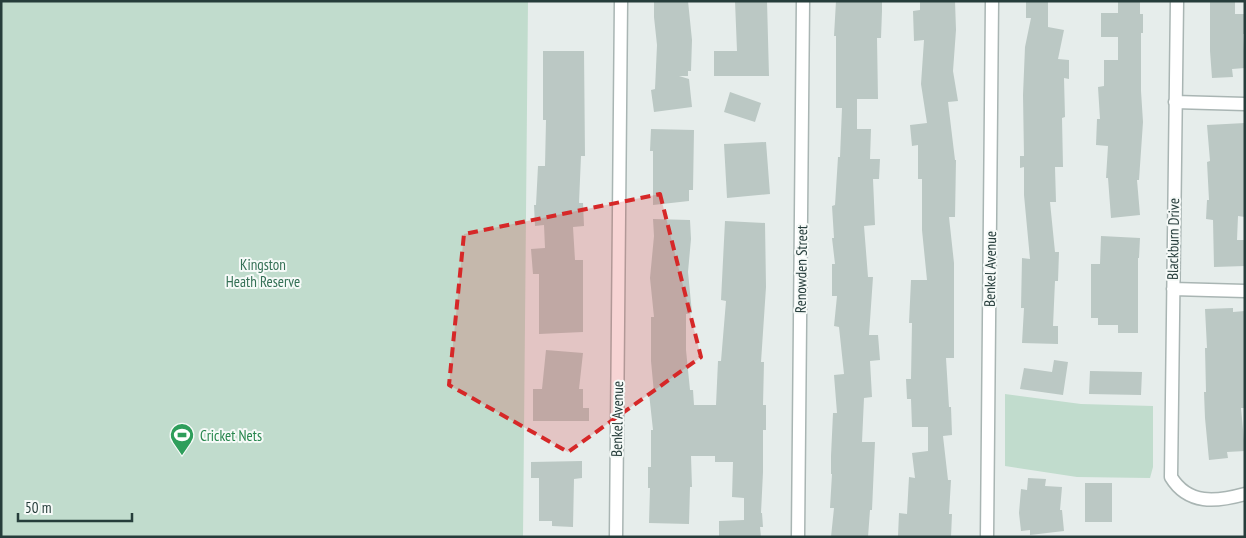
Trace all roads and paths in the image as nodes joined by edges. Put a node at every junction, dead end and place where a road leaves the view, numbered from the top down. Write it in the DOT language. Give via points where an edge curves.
graph roads {
  1 [pos="621,1"];
  2 [pos="803,1"];
  3 [pos="992,1"];
  4 [pos="1177,1"];
  5 [pos="1175,102"];
  6 [pos="1245,104"];
  7 [pos="1173,289"];
  8 [pos="1245,291"];
  9 [pos="1245,494"];
  10 [pos="616,537"];
  11 [pos="798,537"];
  12 [pos="987,537"];
  1 -- 10 [label="street, Benkel Avenue"];
  2 -- 11 [label="street, Renowden Street"];
  3 -- 12 [label="street, Benkel Avenue"];
  4 -- 5 [label="street, Blackburn Drive"];
  5 -- 6 [label="street"];
  5 -- 7 [label="street, Blackburn Drive"];
  7 -- 8 [label="street"];
  7 -- 9 [label="street, Blackburn Drive" via="1171,477 1178,489 1192,497 1216,500"];
}
